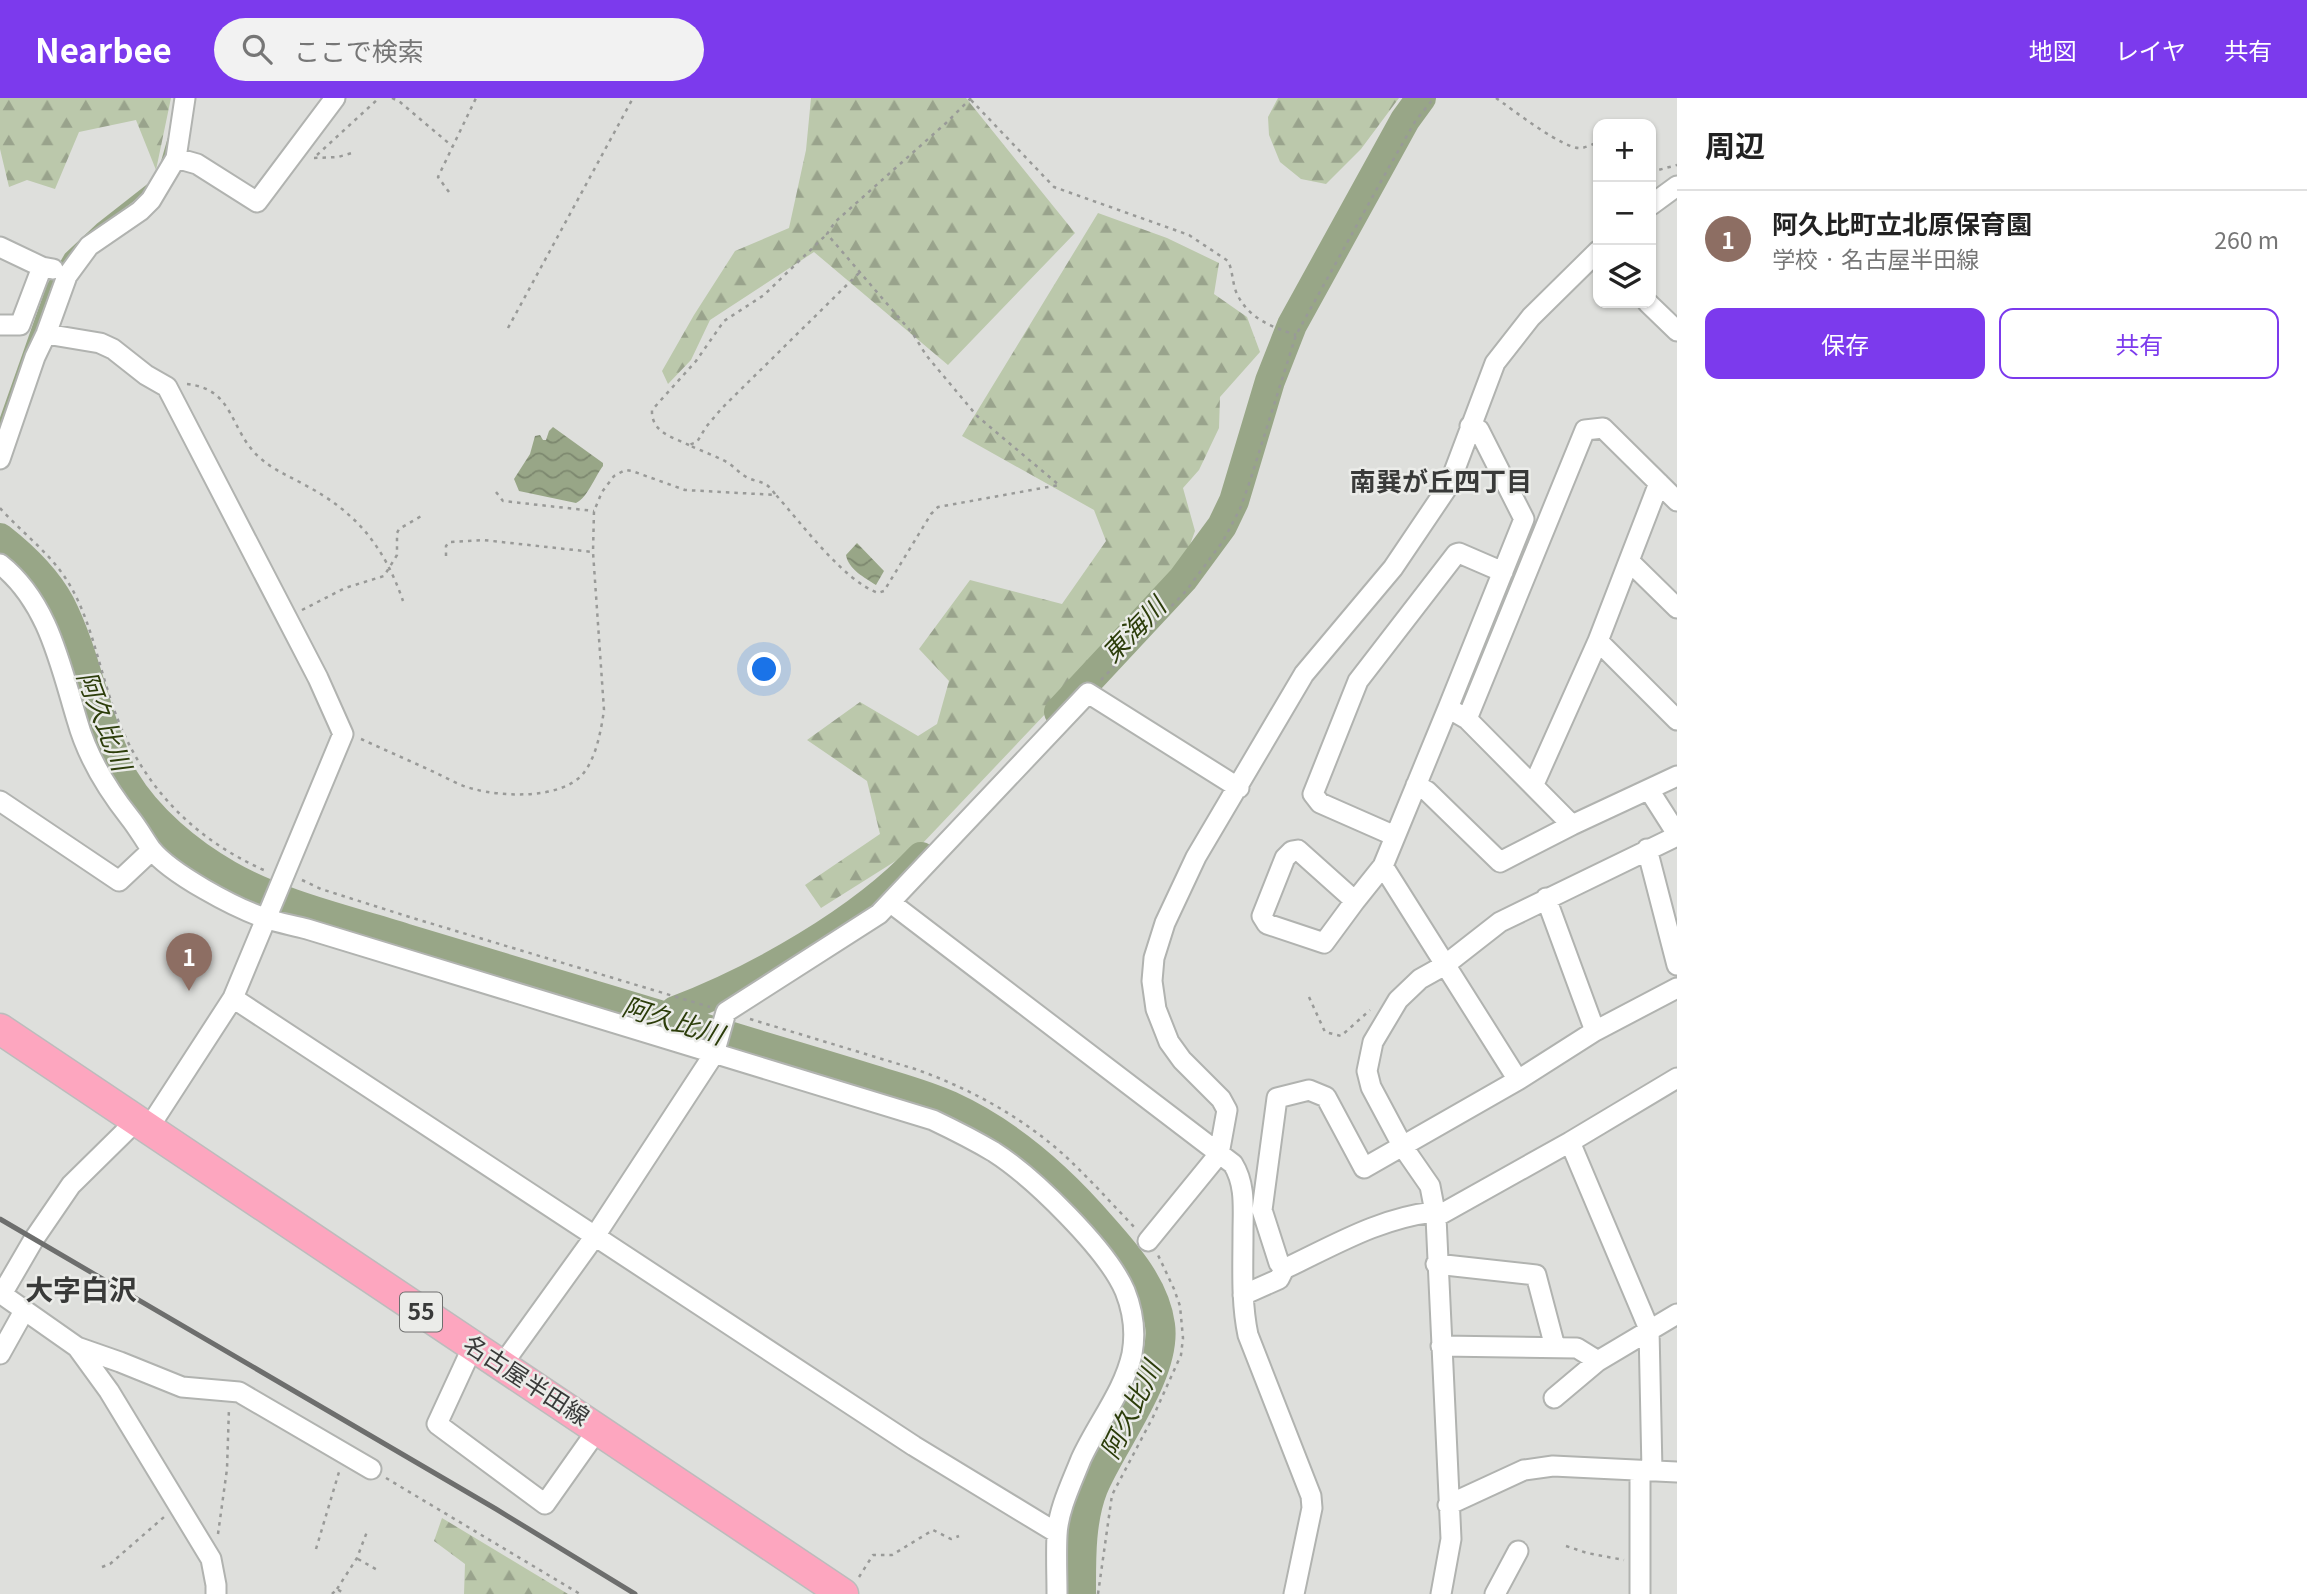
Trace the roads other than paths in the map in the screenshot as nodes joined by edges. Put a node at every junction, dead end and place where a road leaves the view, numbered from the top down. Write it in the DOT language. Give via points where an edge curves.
graph roads {
  1 [pos="185,98"];
  2 [pos="335,98"];
  3 [pos="176,158"];
  4 [pos="1677,186"];
  5 [pos="1656,201"];
  6 [pos="0,247"];
  7 [pos="1593,258"];
  8 [pos="55,271"];
  9 [pos="1653,308"];
  10 [pos="0,325"];
  11 [pos="1677,331"];
  12 [pos="46,334"];
  13 [pos="1470,426"];
  14 [pos="0,459"];
  15 [pos="1659,483"];
  16 [pos="1677,501"];
  17 [pos="1629,561"];
  18 [pos="0,564"];
  19 [pos="1503,572"];
  20 [pos="1677,608"];
  21 [pos="1598,641"];
  22 [pos="1448,708"];
  23 [pos="1467,719"];
  24 [pos="1677,720"];
  25 [pos="1677,776"];
  26 [pos="1534,784"];
  27 [pos="1416,785"];
  28 [pos="1239,788"];
  29 [pos="1649,790"];
  30 [pos="0,801"];
  31 [pos="1572,825"];
  32 [pos="1677,835"];
  33 [pos="1395,836"];
  34 [pos="1647,849"];
  35 [pos="152,850"];
  36 [pos="1383,866"];
  37 [pos="1546,898"];
  38 [pos="1355,901"];
  39 [pos="891,903"];
  40 [pos="265,918"];
  41 [pos="1445,965"];
  42 [pos="1677,965"];
  43 [pos="1677,988"];
  44 [pos="233,998"];
  45 [pos="0,1028"];
  46 [pos="1595,1031"];
  47 [pos="714,1054"];
  48 [pos="1677,1078"];
  49 [pos="1518,1080"];
  50 [pos="142,1125"];
  51 [pos="1570,1142"];
  52 [pos="1404,1147"];
  53 [pos="1219,1154"];
  54 [pos="1435,1214"];
  55 [pos="595,1236"];
  56 [pos="1148,1241"];
  57 [pos="1436,1264"];
  58 [pos="1284,1269"];
  59 [pos="1,1294"];
  60 [pos="1243,1296"];
  61 [pos="24,1311"];
  62 [pos="1677,1314"];
  63 [pos="1649,1329"];
  64 [pos="473,1346"];
  65 [pos="1441,1346"];
  66 [pos="77,1347"];
  67 [pos="1555,1347"];
  68 [pos="0,1354"];
  69 [pos="1598,1361"];
  70 [pos="502,1365"];
  71 [pos="1554,1398"];
  72 [pos="598,1429"];
  73 [pos="371,1469"];
  74 [pos="1646,1471"];
  75 [pos="1677,1472"];
  76 [pos="1448,1505"];
  77 [pos="1057,1533"];
  78 [pos="1518,1551"];
  79 [pos="849,1589"];
  80 [pos="216,1594"];
  81 [pos="1057,1594"];
  82 [pos="1294,1594"];
  83 [pos="1441,1594"];
  84 [pos="1495,1594"];
  85 [pos="1640,1594"];
  1 -- 3 [label="street"];
  2 -- 3 [label="street" via="257,202 197,164"];
  3 -- 8 [label="street" via="140,211"];
  4 -- 5 [label="street"];
  6 -- 8 [label="street"];
  7 -- 13 [label="street" via="1531,317 1495,363"];
  8 -- 10 [label="street" via="20,325"];
  8 -- 12 [label="street" via="59,293"];
  9 -- 11 [label="street"];
  12 -- 14 [label="street"];
  12 -- 40 [label="street" via="100,343 167,387 337,716 343,734"];
  13 -- 19 [label="street" via="1479,430 1524,519"];
  13 -- 28 [label="street" via="1449,485 1393,568 1304,674"];
  15 -- 16 [label="street"];
  15 -- 17 [label="street"];
  15 -- 23 [label="street" via="1603,428 1585,430"];
  17 -- 20 [label="street"];
  17 -- 21 [label="street"];
  18 -- 35 [label="street" via="23,587 48,628 100,775"];
  19 -- 22 [label="street"];
  19 -- 33 [label="street" via="1456,554 1358,681 1313,793 1320,803"];
  21 -- 24 [label="street"];
  21 -- 26 [label="street"];
  22 -- 23 [label="street"];
  22 -- 27 [label="street"];
  23 -- 26 [label="street"];
  25 -- 29 [label="street"];
  26 -- 31 [label="street"];
  27 -- 31 [label="street" via="1500,862"];
  27 -- 33 [label="street"];
  28 -- 39 [label="street" via="1088,693"];
  28 -- 53 [label="street" via="1196,857 1165,923 1152,981 1168,1042 1227,1110"];
  29 -- 31 [label="street"];
  29 -- 32 [label="street"];
  30 -- 35 [label="street" via="119,881"];
  32 -- 34 [label="street"];
  33 -- 36 [label="street"];
  34 -- 37 [label="street"];
  34 -- 42 [label="street"];
  35 -- 40 [label="street" via="178,872"];
  36 -- 38 [label="street"];
  36 -- 41 [label="street"];
  37 -- 41 [label="street" via="1500,922"];
  37 -- 46 [label="street"];
  38 -- 38 [label="street" via="1298,850 1285,858 1262,916 1267,924 1324,943"];
  39 -- 47 [label="street" via="726,1012"];
  39 -- 53 [label="street"];
  40 -- 44 [label="street"];
  40 -- 47 [label="street"];
  41 -- 49 [label="street"];
  41 -- 52 [label="street" via="1420,979 1398,1000 1368,1056 1371,1087"];
  43 -- 46 [label="street"];
  44 -- 50 [label="street"];
  44 -- 55 [label="street"];
  45 -- 50 [label="main road, 名古屋半田線 / 55"];
  46 -- 49 [label="street"];
  47 -- 55 [label="street"];
  47 -- 77 [label="street" via="898,1108 964,1135 996,1153 1037,1186 1108,1265 1131,1308 1132,1354 1082,1458"];
  48 -- 51 [label="street"];
  49 -- 52 [label="street"];
  50 -- 59 [label="street" via="71,1185"];
  50 -- 64 [label="main road, 名古屋半田線 / 55"];
  51 -- 54 [label="street"];
  51 -- 63 [label="street"];
  52 -- 54 [label="street" via="1430,1186"];
  52 -- 58 [label="street" via="1364,1168 1326,1097 1309,1090 1277,1098 1262,1210"];
  53 -- 56 [label="street"];
  53 -- 60 [label="street" via="1233,1164 1243,1192"];
  54 -- 57 [label="street"];
  54 -- 58 [label="street" via="1388,1220"];
  55 -- 70 [label="street"];
  55 -- 77 [label="street" via="914,1446"];
  57 -- 65 [label="street"];
  57 -- 67 [label="street" via="1536,1275"];
  58 -- 60 [label="street" via="1279,1279"];
  59 -- 61 [label="street"];
  60 -- 82 [label="street" via="1248,1335 1311,1496"];
  61 -- 66 [label="street"];
  61 -- 68 [label="street"];
  62 -- 63 [label="street"];
  63 -- 69 [label="street"];
  63 -- 74 [label="street"];
  64 -- 70 [label="main road, 名古屋半田線 / 55"];
  64 -- 72 [label="street" via="437,1424 545,1504"];
  65 -- 67 [label="street"];
  65 -- 76 [label="street"];
  66 -- 73 [label="street" via="182,1387 239,1392"];
  66 -- 80 [label="street" via="109,1391 211,1559"];
  67 -- 69 [label="street" via="1577,1348"];
  69 -- 71 [label="street"];
  70 -- 72 [label="main road, 名古屋半田線 / 55"];
  72 -- 79 [label="main road, 名古屋半田線 / 55"];
  74 -- 75 [label="street"];
  74 -- 76 [label="street" via="1553,1466 1524,1470"];
  74 -- 85 [label="street"];
  76 -- 83 [label="street" via="1451,1538"];
  77 -- 81 [label="street"];
  78 -- 84 [label="street"];
}
